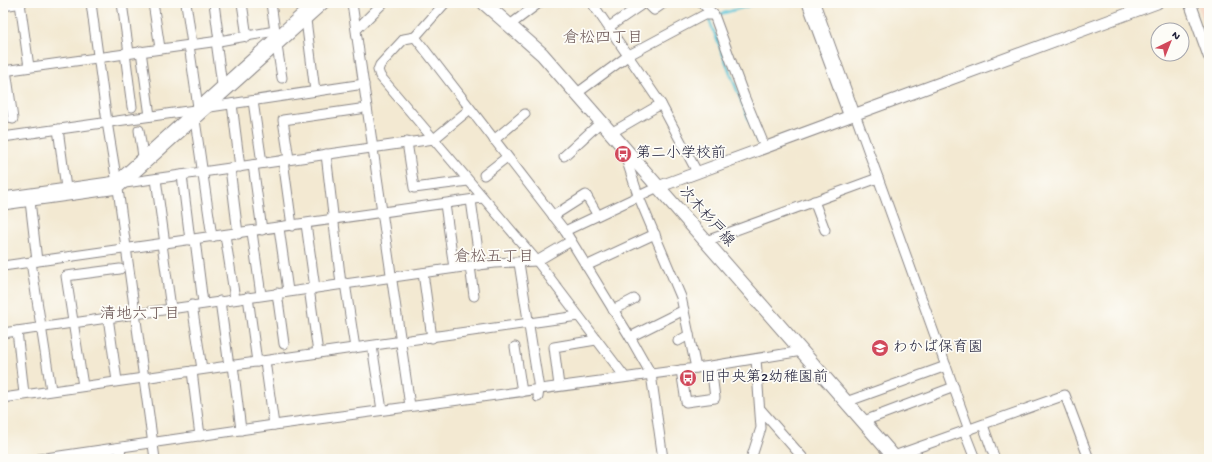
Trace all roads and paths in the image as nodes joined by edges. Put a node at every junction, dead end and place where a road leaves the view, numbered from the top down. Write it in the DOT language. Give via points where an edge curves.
graph roads {
  1 [pos="21,3"];
  2 [pos="91,3"];
  3 [pos="122,3"];
  4 [pos="154,3"];
  5 [pos="186,3"];
  6 [pos="214,3"];
  7 [pos="242,3"];
  8 [pos="271,3"];
  9 [pos="325,3"];
  10 [pos="352,3"];
  11 [pos="383,3"];
  12 [pos="445,3"];
  13 [pos="484,3"];
  14 [pos="539,3"];
  15 [pos="592,3"];
  16 [pos="645,3"];
  17 [pos="664,3"];
  18 [pos="702,3"];
  19 [pos="807,3"];
  20 [pos="815,3"];
  21 [pos="1157,3"];
  22 [pos="1190,3"];
  23 [pos="308,5"];
  24 [pos="3,6"];
  25 [pos="714,14"];
  26 [pos="306,20"];
  27 [pos="510,24"];
  28 [pos="609,27"];
  29 [pos="357,29"];
  30 [pos="276,33"];
  31 [pos="415,36"];
  32 [pos="247,37"];
  33 [pos="217,41"];
  34 [pos="190,44"];
  35 [pos="277,46"];
  36 [pos="160,48"];
  37 [pos="141,51"];
  38 [pos="127,53"];
  39 [pos="629,55"];
  40 [pos="1209,56"];
  41 [pos="98,57"];
  42 [pos="29,67"];
  43 [pos="4,71"];
  44 [pos="282,78"];
  45 [pos="364,84"];
  46 [pos="222,85"];
  47 [pos="316,91"];
  48 [pos="576,94"];
  49 [pos="253,101"];
  50 [pos="232,104"];
  51 [pos="661,104"];
  52 [pos="132,106"];
  53 [pos="210,106"];
  54 [pos="196,108"];
  55 [pos="360,109"];
  56 [pos="470,109"];
  57 [pos="525,114"];
  58 [pos="150,116"];
  59 [pos="852,116"];
  60 [pos="13,119"];
  61 [pos="195,120"];
  62 [pos="107,122"];
  63 [pos="601,122"];
  64 [pos="58,129"];
  65 [pos="139,130"];
  66 [pos="611,133"];
  67 [pos="3,137"];
  68 [pos="434,139"];
  69 [pos="494,140"];
  70 [pos="407,142"];
  71 [pos="621,144"];
  72 [pos="372,147"];
  73 [pos="766,147"];
  74 [pos="326,154"];
  75 [pos="143,156"];
  76 [pos="564,156"];
  77 [pos="507,157"];
  78 [pos="286,160"];
  79 [pos="257,164"];
  80 [pos="240,166"];
  81 [pos="230,168"];
  82 [pos="203,172"];
  83 [pos="697,172"];
  84 [pos="182,175"];
  85 [pos="484,175"];
  86 [pos="878,178"];
  87 [pos="156,179"];
  88 [pos="468,181"];
  89 [pos="125,183"];
  90 [pos="117,185"];
  91 [pos="658,187"];
  92 [pos="66,188"];
  93 [pos="638,195"];
  94 [pos="3,196"];
  95 [pos="482,198"];
  96 [pos="471,200"];
  97 [pos="30,201"];
  98 [pos="814,201"];
  99 [pos="446,204"];
  100 [pos="381,214"];
  101 [pos="597,214"];
  102 [pos="553,216"];
  103 [pos="334,220"];
  104 [pos="306,224"];
  105 [pos="292,226"];
  106 [pos="279,228"];
  107 [pos="262,230"];
  108 [pos="825,230"];
  109 [pos="564,231"];
  110 [pos="252,232"];
  111 [pos="238,234"];
  112 [pos="655,234"];
  113 [pos="225,235"];
  114 [pos="212,237"];
  115 [pos="192,240"];
  116 [pos="571,241"];
  117 [pos="706,241"];
  118 [pos="163,244"];
  119 [pos="126,249"];
  120 [pos="537,261"];
  121 [pos="34,262"];
  122 [pos="519,263"];
  123 [pos="480,265"];
  124 [pos="3,266"];
  125 [pos="470,266"];
  126 [pos="586,266"];
  127 [pos="454,268"];
  128 [pos="120,269"];
  129 [pos="423,273"];
  130 [pos="390,277"];
  131 [pos="343,284"];
  132 [pos="312,288"];
  133 [pos="288,291"];
  134 [pos="277,293"];
  135 [pos="261,295"];
  136 [pos="474,296"];
  137 [pos="248,297"];
  138 [pos="235,299"];
  139 [pos="634,299"];
  140 [pos="220,301"];
  141 [pos="204,303"];
  142 [pos="192,305"];
  143 [pos="171,308"];
  144 [pos="613,310"];
  145 [pos="684,310"];
  146 [pos="134,313"];
  147 [pos="578,316"];
  148 [pos="108,317"];
  149 [pos="73,322"];
  150 [pos="528,325"];
  151 [pos="42,326"];
  152 [pos="17,331"];
  153 [pos="3,333"];
  154 [pos="689,335"];
  155 [pos="630,337"];
  156 [pos="432,338"];
  157 [pos="596,340"];
  158 [pos="678,341"];
  159 [pos="400,342"];
  160 [pos="284,344"];
  161 [pos="372,346"];
  162 [pos="515,347"];
  163 [pos="355,348"];
  164 [pos="802,351"];
  165 [pos="318,353"];
  166 [pos="756,359"];
  167 [pos="261,361"];
  168 [pos="231,365"];
  169 [pos="711,366"];
  170 [pos="946,366"];
  171 [pos="696,368"];
  172 [pos="202,369"];
  173 [pos="681,370"];
  174 [pos="192,371"];
  175 [pos="651,374"];
  176 [pos="144,377"];
  177 [pos="625,377"];
  178 [pos="117,381"];
  179 [pos="83,386"];
  180 [pos="559,386"];
  181 [pos="954,387"];
  182 [pos="51,390"];
  183 [pos="522,392"];
  184 [pos="538,393"];
  185 [pos="24,394"];
  186 [pos="3,398"];
  187 [pos="846,402"];
  188 [pos="410,406"];
  189 [pos="382,410"];
  190 [pos="761,410"];
  191 [pos="864,421"];
  192 [pos="274,425"];
  193 [pos="983,425"];
  194 [pos="241,430"];
  195 [pos="966,430"];
  196 [pos="200,436"];
  197 [pos="153,444"];
  198 [pos="120,448"];
  199 [pos="82,456"];
  200 [pos="50,458"];
  201 [pos="895,458"];
  202 [pos="39,459"];
  203 [pos="121,459"];
  204 [pos="155,459"];
  205 [pos="663,459"];
  206 [pos="751,459"];
  207 [pos="804,459"];
  208 [pos="975,459"];
  209 [pos="995,459"];
  210 [pos="1089,459"];
  1 -- 24 [label="street"];
  1 -- 42 [label="street"];
  2 -- 41 [label="street"];
  3 -- 38 [label="street"];
  4 -- 36 [label="street"];
  5 -- 34 [label="street"];
  6 -- 33 [label="street"];
  7 -- 32 [label="street"];
  8 -- 30 [label="street"];
  9 -- 26 [label="street"];
  10 -- 29 [label="street"];
  11 -- 29 [label="street"];
  12 -- 31 [label="street"];
  13 -- 27 [label="main road, 次木杉戸線"];
  14 -- 27 [label="street"];
  15 -- 28 [label="street"];
  16 -- 17 [label="street" via="654,10"];
  16 -- 28 [label="street"];
  18 -- 25 [label="street"];
  19 -- 59 [label="street"];
  20 -- 59 [label="street"];
  21 -- 59 [label="street"];
  22 -- 40 [label="street"];
  23 -- 30 [label="street"];
  25 -- 39 [label="street" via="704,14"];
  25 -- 73 [label="street"];
  26 -- 35 [label="street"];
  26 -- 47 [label="street"];
  27 -- 48 [label="main road, 次木杉戸線" via="542,54"];
  28 -- 39 [label="street"];
  29 -- 45 [label="street"];
  30 -- 32 [label="street"];
  30 -- 46 [label="street"];
  31 -- 56 [label="street"];
  31 -- 68 [label="street" via="404,39 378,70 380,76"];
  32 -- 33 [label="street"];
  33 -- 34 [label="street"];
  33 -- 46 [label="street"];
  34 -- 36 [label="street"];
  34 -- 54 [label="street"];
  35 -- 44 [label="street"];
  35 -- 53 [label="street"];
  36 -- 37 [label="street"];
  37 -- 38 [label="street"];
  37 -- 58 [label="street"];
  38 -- 41 [label="street"];
  38 -- 52 [label="street"];
  39 -- 48 [label="street"];
  39 -- 51 [label="street"];
  41 -- 42 [label="street"];
  41 -- 62 [label="street"];
  42 -- 43 [label="street"];
  43 -- 60 [label="street"];
  45 -- 47 [label="street"];
  45 -- 72 [label="street"];
  46 -- 54 [label="street"];
  47 -- 49 [label="street"];
  48 -- 63 [label="main road, 次木杉戸線"];
  49 -- 50 [label="street"];
  49 -- 79 [label="street"];
  50 -- 53 [label="street"];
  50 -- 80 [label="street"];
  51 -- 66 [label="street"];
  51 -- 83 [label="street"];
  53 -- 61 [label="street"];
  54 -- 58 [label="street"];
  54 -- 75 [label="street"];
  55 -- 78 [label="street" via="283,120"];
  56 -- 68 [label="street"];
  56 -- 69 [label="street"];
  57 -- 69 [label="street"];
  58 -- 62 [label="street"];
  59 -- 73 [label="street"];
  59 -- 86 [label="street"];
  61 -- 82 [label="street"];
  61 -- 89 [label="street"];
  62 -- 64 [label="street"];
  62 -- 90 [label="street"];
  63 -- 66 [label="main road, 次木杉戸線"];
  63 -- 76 [label="street"];
  64 -- 67 [label="street"];
  64 -- 92 [label="street"];
  65 -- 75 [label="street"];
  66 -- 71 [label="main road, 次木杉戸線"];
  68 -- 70 [label="street"];
  68 -- 88 [label="street"];
  69 -- 77 [label="street"];
  70 -- 72 [label="street"];
  70 -- 88 [label="street" via="414,188"];
  71 -- 91 [label="main road, 次木杉戸線"];
  71 -- 93 [label="street"];
  72 -- 74 [label="street"];
  72 -- 100 [label="street"];
  73 -- 83 [label="street"];
  74 -- 78 [label="street"];
  74 -- 103 [label="street"];
  75 -- 90 [label="street"];
  77 -- 85 [label="street"];
  77 -- 102 [label="street"];
  78 -- 79 [label="street"];
  78 -- 105 [label="street"];
  79 -- 80 [label="street"];
  79 -- 107 [label="street"];
  80 -- 81 [label="street"];
  81 -- 82 [label="street"];
  81 -- 111 [label="street"];
  82 -- 84 [label="street"];
  82 -- 114 [label="street"];
  83 -- 91 [label="street"];
  84 -- 87 [label="street"];
  84 -- 115 [label="street"];
  86 -- 98 [label="street"];
  86 -- 170 [label="street"];
  87 -- 89 [label="street"];
  87 -- 118 [label="street"];
  88 -- 95 [label="street"];
  89 -- 90 [label="street"];
  90 -- 92 [label="street"];
  90 -- 97 [label="street"];
  90 -- 119 [label="street"];
  91 -- 93 [label="street"];
  91 -- 117 [label="main road, 次木杉戸線"];
  92 -- 94 [label="street"];
  93 -- 101 [label="street"];
  93 -- 112 [label="street"];
  94 -- 97 [label="street"];
  95 -- 96 [label="street"];
  95 -- 120 [label="street"];
  96 -- 99 [label="street"];
  96 -- 123 [label="street"];
  97 -- 121 [label="street"];
  98 -- 108 [label="street"];
  98 -- 117 [label="street"];
  99 -- 100 [label="street"];
  99 -- 127 [label="street"];
  100 -- 103 [label="street"];
  100 -- 130 [label="street"];
  101 -- 102 [label="street" via="586,195"];
  101 -- 109 [label="street"];
  102 -- 109 [label="street"];
  103 -- 104 [label="street"];
  103 -- 131 [label="street"];
  104 -- 105 [label="street"];
  104 -- 132 [label="street"];
  105 -- 106 [label="street"];
  106 -- 107 [label="street"];
  106 -- 133 [label="street"];
  107 -- 110 [label="street"];
  109 -- 116 [label="street"];
  110 -- 111 [label="street"];
  110 -- 135 [label="street"];
  111 -- 113 [label="street"];
  112 -- 126 [label="street"];
  112 -- 145 [label="street"];
  113 -- 114 [label="street"];
  113 -- 138 [label="street"];
  114 -- 115 [label="street"];
  115 -- 118 [label="street"];
  115 -- 141 [label="street"];
  116 -- 120 [label="street"];
  116 -- 126 [label="street"];
  117 -- 164 [label="main road, 次木杉戸線"];
  118 -- 119 [label="street"];
  118 -- 143 [label="street"];
  119 -- 121 [label="street"];
  119 -- 146 [label="street"];
  120 -- 122 [label="street"];
  120 -- 147 [label="street"];
  121 -- 124 [label="street"];
  121 -- 151 [label="street"];
  122 -- 123 [label="street"];
  122 -- 150 [label="street"];
  123 -- 125 [label="street"];
  125 -- 127 [label="street"];
  125 -- 136 [label="street"];
  126 -- 144 [label="street"];
  127 -- 129 [label="street"];
  128 -- 149 [label="street" via="66,276"];
  129 -- 130 [label="street"];
  129 -- 156 [label="street"];
  130 -- 131 [label="street"];
  130 -- 159 [label="street"];
  131 -- 132 [label="street"];
  131 -- 163 [label="street"];
  132 -- 133 [label="street"];
  132 -- 165 [label="street"];
  133 -- 134 [label="street"];
  134 -- 135 [label="street"];
  134 -- 160 [label="street"];
  135 -- 137 [label="street"];
  137 -- 138 [label="street"];
  137 -- 167 [label="street"];
  138 -- 140 [label="street"];
  139 -- 144 [label="street"];
  140 -- 141 [label="street"];
  140 -- 168 [label="street"];
  141 -- 142 [label="street"];
  142 -- 143 [label="street"];
  142 -- 172 [label="street"];
  143 -- 146 [label="street"];
  144 -- 155 [label="street"];
  145 -- 154 [label="street"];
  145 -- 155 [label="street"];
  146 -- 148 [label="street"];
  146 -- 176 [label="street"];
  147 -- 150 [label="street"];
  147 -- 157 [label="street"];
  148 -- 149 [label="street"];
  148 -- 178 [label="street"];
  149 -- 151 [label="street"];
  149 -- 179 [label="street"];
  150 -- 156 [label="street"];
  150 -- 184 [label="street"];
  151 -- 152 [label="street"];
  151 -- 182 [label="street"];
  152 -- 153 [label="street"];
  152 -- 185 [label="street"];
  154 -- 158 [label="street"];
  154 -- 171 [label="street"];
  155 -- 175 [label="street"];
  156 -- 159 [label="street"];
  157 -- 177 [label="street"];
  157 -- 180 [label="street" via="554,347"];
  159 -- 161 [label="street"];
  159 -- 188 [label="street"];
  161 -- 163 [label="street"];
  161 -- 189 [label="street"];
  162 -- 183 [label="street"];
  163 -- 165 [label="street"];
  164 -- 166 [label="street"];
  164 -- 187 [label="main road, 次木杉戸線"];
  165 -- 167 [label="street"];
  166 -- 169 [label="street"];
  166 -- 190 [label="street"];
  167 -- 168 [label="street"];
  167 -- 192 [label="street"];
  168 -- 172 [label="street"];
  168 -- 194 [label="street"];
  169 -- 171 [label="street"];
  169 -- 173 [label="street" via="715,398 686,402"];
  170 -- 181 [label="street"];
  170 -- 187 [label="street"];
  171 -- 173 [label="street"];
  172 -- 174 [label="street"];
  173 -- 175 [label="street"];
  174 -- 176 [label="street"];
  174 -- 196 [label="street"];
  175 -- 177 [label="street"];
  175 -- 205 [label="street"];
  176 -- 178 [label="street"];
  176 -- 197 [label="street"];
  177 -- 180 [label="street"];
  178 -- 179 [label="street"];
  179 -- 182 [label="street"];
  180 -- 184 [label="street"];
  181 -- 191 [label="street"];
  181 -- 195 [label="street"];
  182 -- 185 [label="street"];
  183 -- 184 [label="street"];
  183 -- 188 [label="street"];
  185 -- 186 [label="street"];
  187 -- 191 [label="main road, 次木杉戸線"];
  188 -- 189 [label="street"];
  189 -- 192 [label="street"];
  190 -- 206 [label="street" via="761,428"];
  190 -- 207 [label="street"];
  191 -- 201 [label="main road, 次木杉戸線"];
  192 -- 194 [label="street"];
  193 -- 195 [label="street"];
  193 -- 209 [label="street"];
  193 -- 210 [label="street" via="1065,395"];
  194 -- 196 [label="street"];
  195 -- 201 [label="street"];
  195 -- 208 [label="street"];
  196 -- 197 [label="street" via="189,442"];
  197 -- 198 [label="street"];
  197 -- 204 [label="street"];
  198 -- 199 [label="street"];
  198 -- 203 [label="street"];
  199 -- 200 [label="street"];
  200 -- 202 [label="street"];
}
